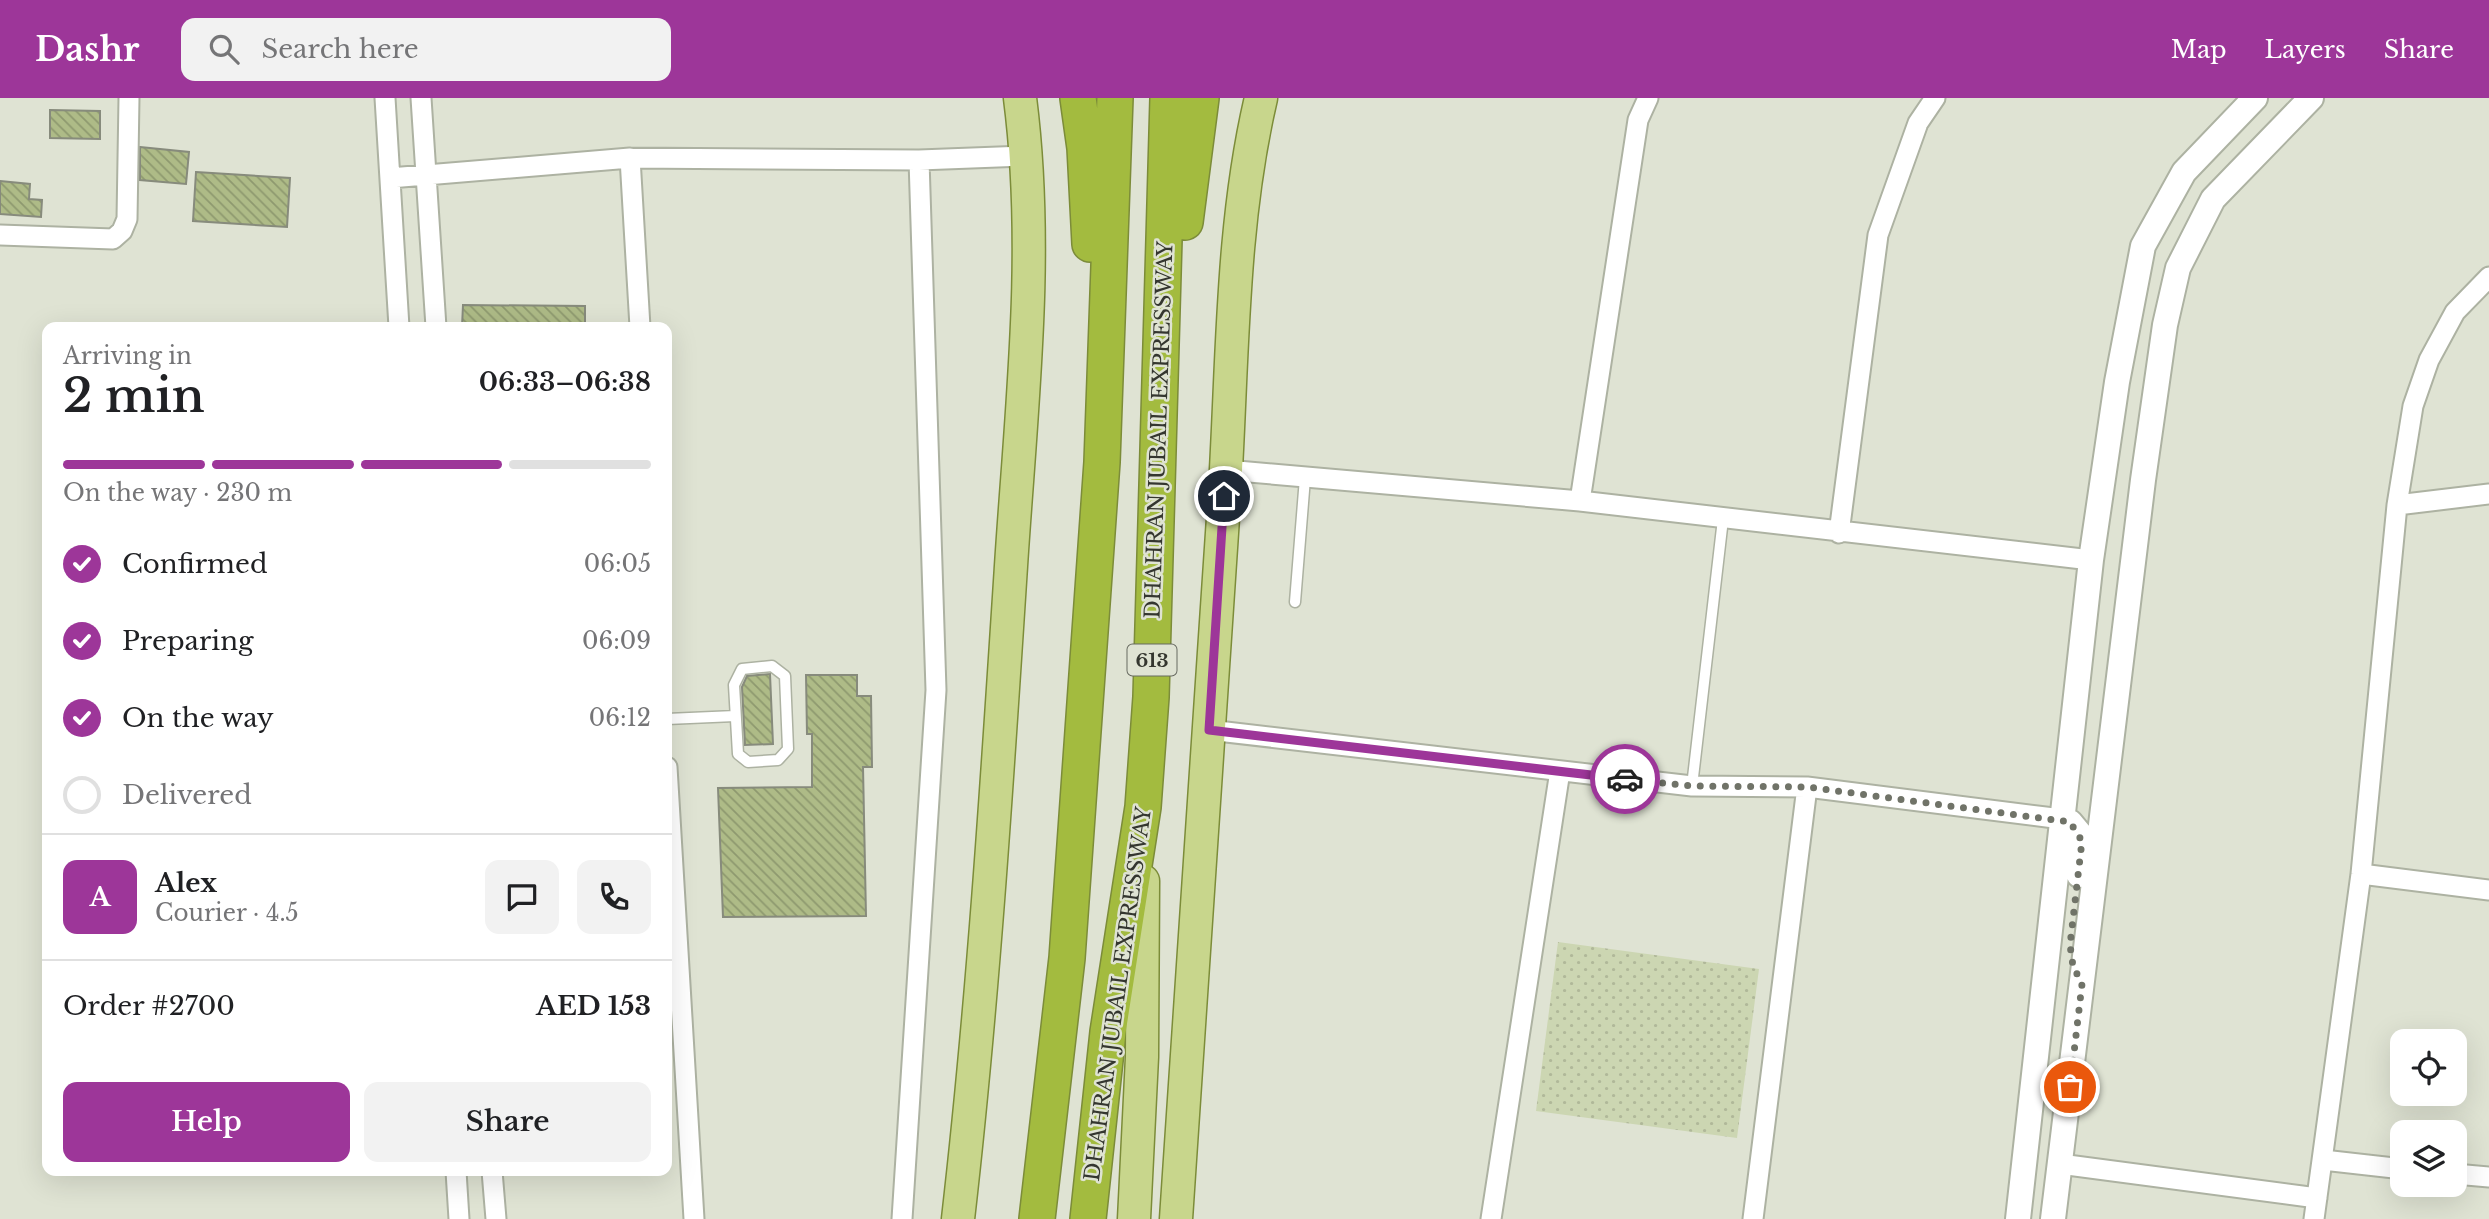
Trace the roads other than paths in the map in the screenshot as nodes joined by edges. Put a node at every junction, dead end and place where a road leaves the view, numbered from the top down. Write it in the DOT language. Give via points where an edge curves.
graph roads {
  1 [pos="129,98"];
  2 [pos="385,98"];
  3 [pos="421,98"];
  4 [pos="1020,98"];
  5 [pos="1077,98"];
  6 [pos="1115,98"];
  7 [pos="1168,98"];
  8 [pos="1201,98"];
  9 [pos="1261,98"];
  10 [pos="1648,98"];
  11 [pos="1935,98"];
  12 [pos="2255,98"];
  13 [pos="2311,98"];
  14 [pos="1027,156"];
  15 [pos="630,159"];
  16 [pos="919,160"];
  17 [pos="426,176"];
  18 [pos="390,178"];
  19 [pos="0,235"];
  20 [pos="2489,276"];
  21 [pos="400,322"];
  22 [pos="436,322"];
  23 [pos="640,322"];
  24 [pos="1160,431"];
  25 [pos="1102,461"];
  26 [pos="1226,470"];
  27 [pos="1305,478"];
  28 [pos="2489,494"];
  29 [pos="1580,501"];
  30 [pos="2397,505"];
  31 [pos="1723,519"];
  32 [pos="1839,533"];
  33 [pos="2091,560"];
  34 [pos="1294,602"];
  35 [pos="735,716"];
  36 [pos="672,719"];
  37 [pos="1209,730"];
  38 [pos="1560,771"];
  39 [pos="1692,786"];
  40 [pos="1807,787"];
  41 [pos="1143,807"];
  42 [pos="2062,819"];
  43 [pos="672,851"];
  44 [pos="2361,874"];
  45 [pos="2489,890"];
  46 [pos="2082,984"];
  47 [pos="2032,1081"];
  48 [pos="2323,1160"];
  49 [pos="2060,1164"];
  50 [pos="2390,1167"];
  51 [pos="2467,1175"];
  52 [pos="456,1176"];
  53 [pos="492,1176"];
  54 [pos="2489,1177"];
  55 [pos="2317,1198"];
  56 [pos="459,1219"];
  57 [pos="496,1219"];
  58 [pos="694,1219"];
  59 [pos="902,1219"];
  60 [pos="958,1219"];
  61 [pos="1037,1219"];
  62 [pos="1088,1219"];
  63 [pos="1134,1219"];
  64 [pos="1176,1219"];
  65 [pos="1491,1219"];
  66 [pos="1753,1219"];
  67 [pos="2018,1219"];
  68 [pos="2053,1219"];
  69 [pos="2314,1219"];
  1 -- 19 [label="street" via="127,219 122,231 113,239"];
  2 -- 18 [label="street"];
  3 -- 17 [label="street"];
  4 -- 14 [label="main road"];
  5 -- 25 [label="highway" via="1085,148"];
  6 -- 25 [label="highway"];
  7 -- 24 [label="highway, DHAHRAN JUBAIL EXPRESSWAY / 613"];
  8 -- 24 [label="highway"];
  9 -- 26 [label="main road" via="1250,146 1237,259"];
  10 -- 29 [label="street" via="1638,120"];
  11 -- 32 [label="street" via="1918,123 1878,235"];
  12 -- 33 [label="street" via="2184,172 2143,246"];
  13 -- 46 [label="street" via="2213,199 2178,268 2165,325 2143,480"];
  14 -- 16 [label="street"];
  14 -- 60 [label="main road" via="1031,254 1006,639"];
  15 -- 16 [label="street"];
  15 -- 17 [label="street"];
  15 -- 23 [label="street"];
  16 -- 59 [label="street" via="936,690"];
  17 -- 18 [label="street"];
  17 -- 22 [label="street"];
  18 -- 21 [label="street"];
  20 -- 30 [label="street" via="2455,312 2429,360 2413,406"];
  24 -- 41 [label="highway, DHAHRAN JUBAIL EXPRESSWAY / 613"];
  25 -- 61 [label="highway" via="1067,958"];
  26 -- 27 [label="street"];
  26 -- 37 [label="main road"];
  27 -- 29 [label="street"];
  27 -- 34 [label="lane"];
  28 -- 30 [label="street"];
  29 -- 31 [label="street"];
  30 -- 44 [label="street"];
  31 -- 32 [label="street"];
  31 -- 39 [label="lane"];
  32 -- 33 [label="street"];
  33 -- 42 [label="street"];
  35 -- 35 [label="lane" via="742,759 778,760 784,756 788,749 785,676 772,666 742,669 734,685"];
  35 -- 36 [label="lane"];
  37 -- 38 [label="street"];
  37 -- 64 [label="main road"];
  38 -- 39 [label="street"];
  38 -- 65 [label="street"];
  39 -- 40 [label="street"];
  40 -- 42 [label="street"];
  40 -- 66 [label="street"];
  41 -- 62 [label="highway, DHAHRAN JUBAIL EXPRESSWAY / 613" via="1108,1032"];
  41 -- 63 [label="main road" via="1142,1057"];
  42 -- 46 [label="street" via="2076,827 2082,841 2070,945"];
  42 -- 47 [label="street"];
  43 -- 58 [label="street"];
  44 -- 45 [label="street"];
  44 -- 48 [label="street"];
  46 -- 49 [label="street"];
  47 -- 49 [label="street" via="2040,1098 2036,1147 2048,1161"];
  47 -- 67 [label="street"];
  48 -- 50 [label="street"];
  48 -- 55 [label="street"];
  49 -- 55 [label="street"];
  49 -- 68 [label="street"];
  51 -- 54 [label="street"];
  52 -- 56 [label="street"];
  53 -- 57 [label="street"];
  55 -- 69 [label="street"];
}
